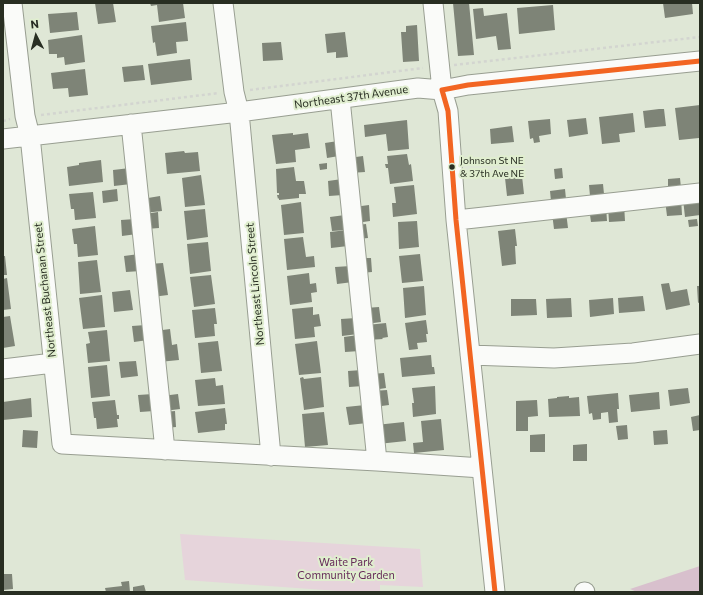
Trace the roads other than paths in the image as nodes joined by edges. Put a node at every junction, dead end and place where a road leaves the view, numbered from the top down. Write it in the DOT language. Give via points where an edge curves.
graph roads {
  1 [pos="12,3"];
  2 [pos="224,3"];
  3 [pos="433,3"];
  4 [pos="700,61"];
  5 [pos="442,90"];
  6 [pos="340,99"];
  7 [pos="239,112"];
  8 [pos="132,124"];
  9 [pos="33,127"];
  10 [pos="3,139"];
  11 [pos="700,193"];
  12 [pos="456,220"];
  13 [pos="700,344"];
  14 [pos="470,356"];
  15 [pos="53,363"];
  16 [pos="3,369"];
  17 [pos="165,450"];
  18 [pos="271,456"];
  19 [pos="377,461"];
  20 [pos="482,468"];
  21 [pos="496,592"];
  1 -- 9 [label="street, Northeast Buchanan Street" via="24,116"];
  2 -- 7 [label="street, Northeast Lincoln Street" via="234,92"];
  3 -- 5 [label="street"];
  4 -- 5 [label="street, Northeast 37th Avenue" via="468,85"];
  5 -- 6 [label="street, Northeast 37th Avenue" via="418,88"];
  5 -- 12 [label="street" via="448,111"];
  6 -- 7 [label="street, Northeast 37th Avenue"];
  6 -- 19 [label="street"];
  7 -- 8 [label="street, Northeast 37th Avenue"];
  7 -- 18 [label="street, Northeast Lincoln Street"];
  8 -- 9 [label="street, Northeast 37th Avenue"];
  8 -- 17 [label="street"];
  9 -- 10 [label="street, Northeast 37th Avenue"];
  9 -- 15 [label="street, Northeast Buchanan Street"];
  11 -- 12 [label="street"];
  12 -- 14 [label="street"];
  13 -- 14 [label="street" via="633,353 554,358"];
  14 -- 20 [label="street"];
  15 -- 16 [label="street"];
  15 -- 17 [label="street, Northeast Buchanan Street" via="62,444"];
  17 -- 18 [label="street"];
  18 -- 19 [label="street"];
  19 -- 20 [label="street"];
  20 -- 21 [label="street"];
}
